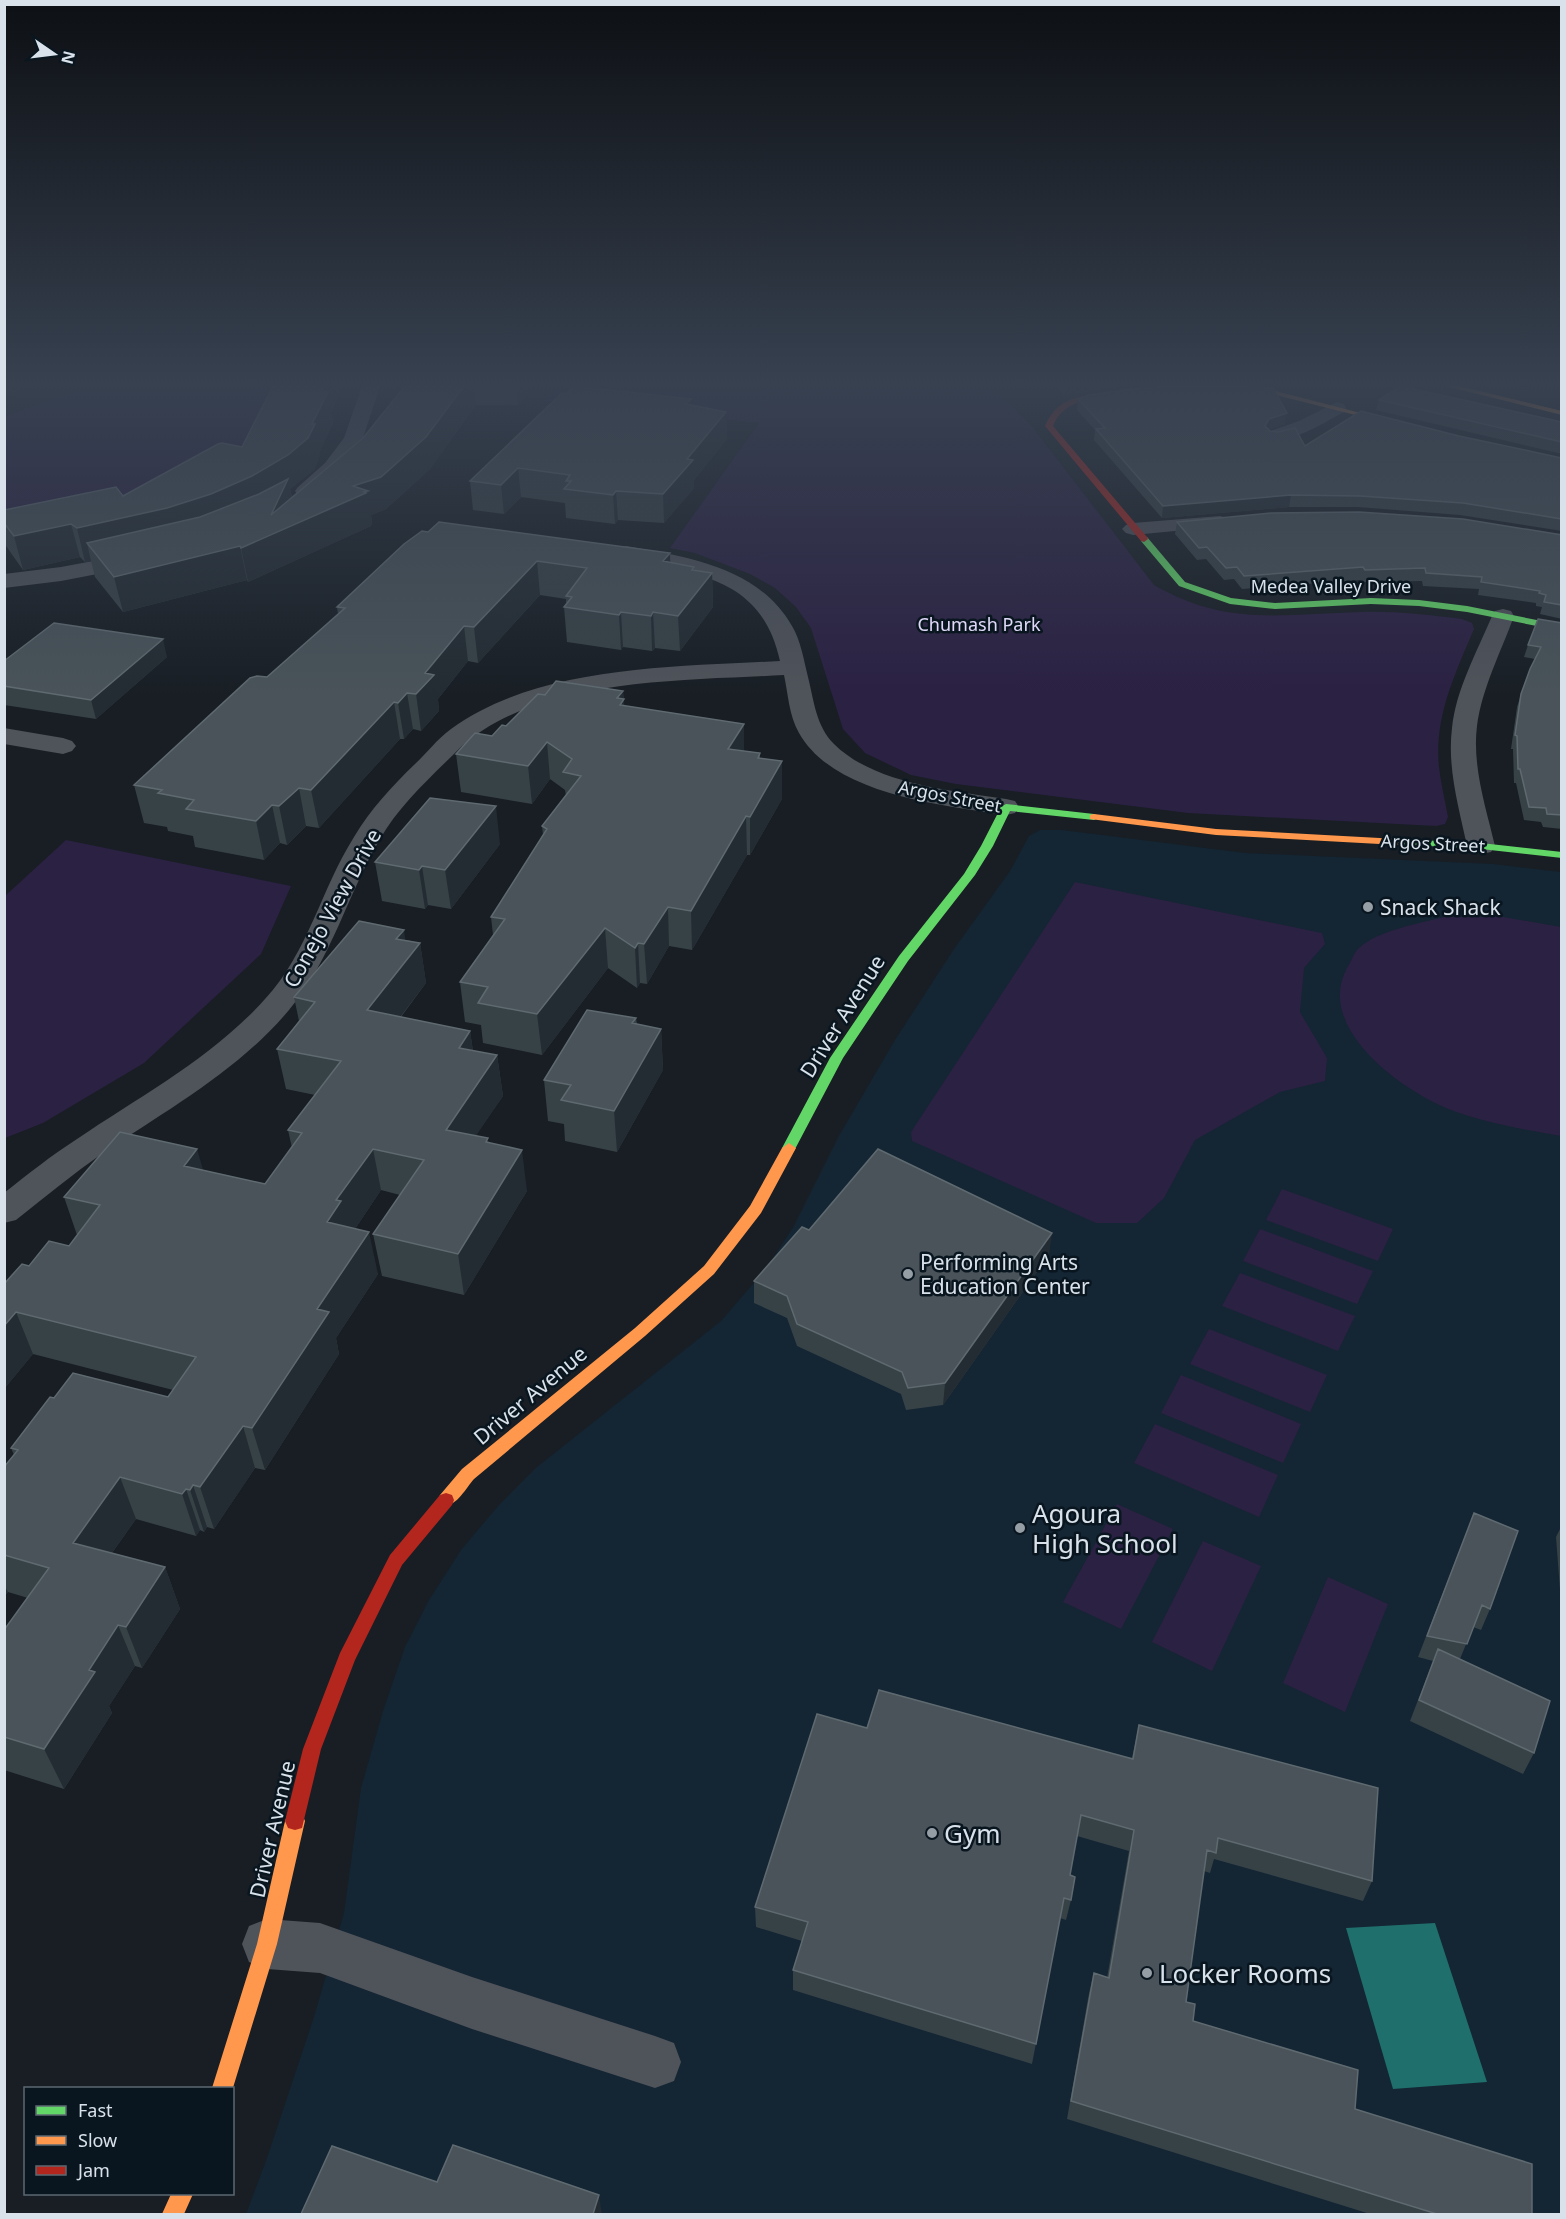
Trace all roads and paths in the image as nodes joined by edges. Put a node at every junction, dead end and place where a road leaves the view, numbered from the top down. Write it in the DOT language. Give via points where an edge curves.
graph roads {
  1 [pos="305,490"];
  2 [pos="1100,490"];
  3 [pos="291,501"];
  4 [pos="1238,520"];
  5 [pos="1133,529"];
  6 [pos="609,549"];
  7 [pos="150,557"];
  8 [pos="4,581"];
  9 [pos="1503,616"];
  10 [pos="1562,628"];
  11 [pos="794,667"];
  12 [pos="4,736"];
  13 [pos="63,746"];
  14 [pos="1006,807"];
  15 [pos="1481,846"];
  16 [pos="1562,855"];
  17 [pos="4,1211"];
  18 [pos="267,1944"];
  19 [pos="656,2062"];
  20 [pos="223,2087"];
  21 [pos="181,2195"];
  22 [pos="173,2214"];
  1 -- 3 [label="street"];
  2 -- 5 [label="street, Medea Valley Drive"];
  4 -- 5 [label="street"];
  5 -- 9 [label="street, Medea Valley Drive" via="1182,584 1208,597 1275,607 1371,601 1429,604"];
  6 -- 11 [label="street, Argos Street" via="698,568 738,584 766,604 781,627"];
  7 -- 8 [label="street"];
  9 -- 10 [label="street, Medea Valley Drive"];
  9 -- 15 [label="street" via="1467,713 1467,784"];
  11 -- 14 [label="street, Argos Street" via="810,732 847,764 879,781 924,794"];
  11 -- 17 [label="street, Conejo View Drive" via="582,685 536,695 460,734 404,791 368,836 308,962 278,1004 225,1056 87,1148"];
  12 -- 13 [label="street"];
  14 -- 15 [label="street, Argos Street" via="1216,832"];
  14 -- 18 [label="street, Driver Avenue" via="969,875 903,959 837,1058 756,1209 709,1270 468,1474 396,1560 346,1659 312,1749"];
  15 -- 16 [label="street, Argos Street"];
  18 -- 19 [label="street" via="320,1948 472,2003"];
  18 -- 20 [label="street, Driver Avenue"];
  21 -- 22 [label="street"];
}
